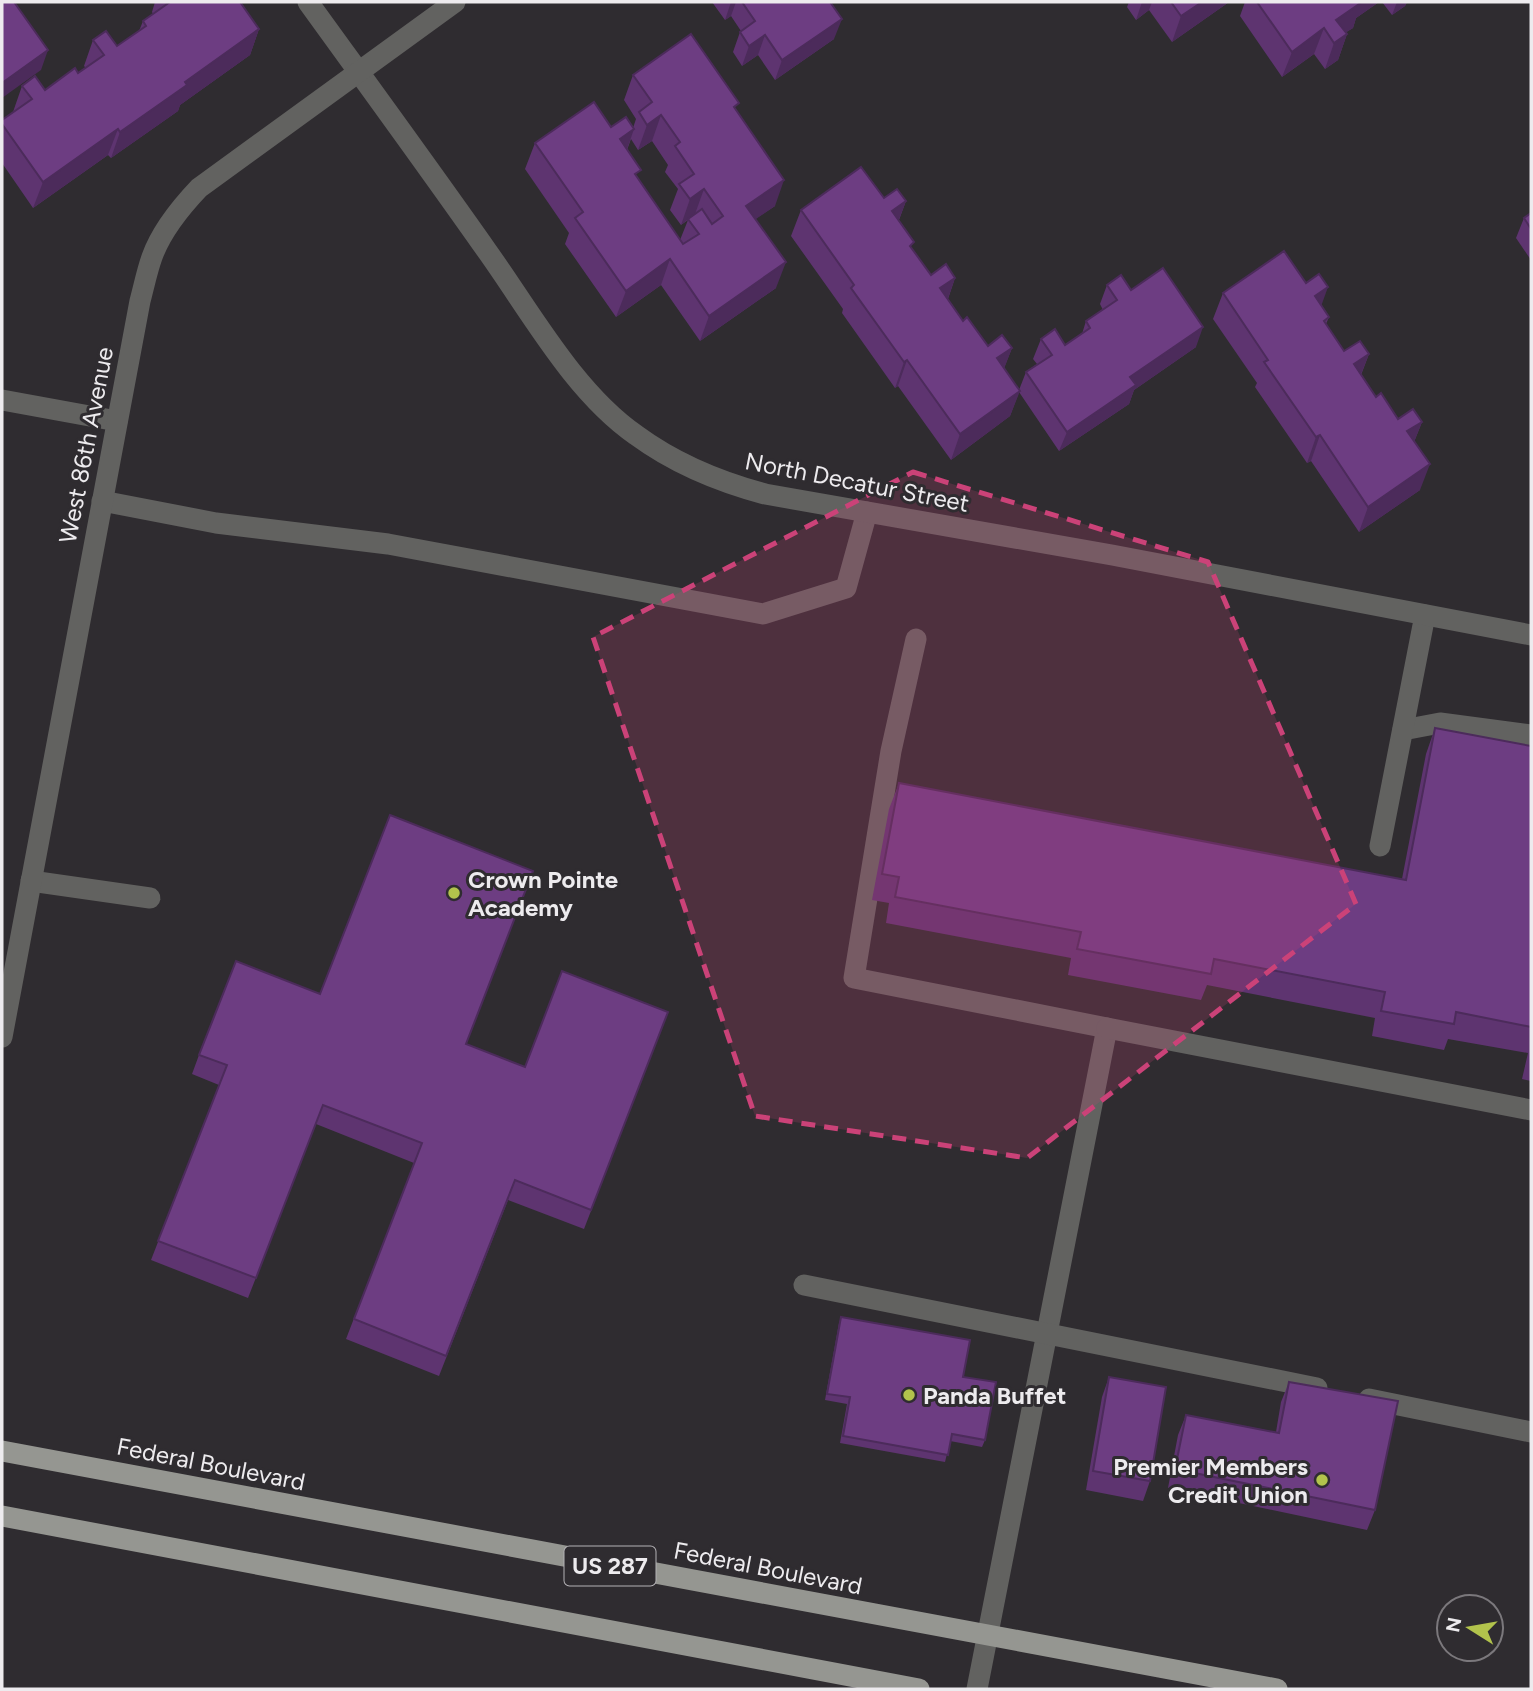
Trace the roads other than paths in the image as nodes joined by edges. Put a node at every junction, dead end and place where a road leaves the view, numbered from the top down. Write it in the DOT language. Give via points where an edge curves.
graph roads {
  1 [pos="308,2"];
  2 [pos="455,2"];
  3 [pos="358,71"];
  4 [pos="2,400"];
  5 [pos="117,421"];
  6 [pos="102,501"];
  7 [pos="867,512"];
  8 [pos="1425,615"];
  9 [pos="1531,635"];
  10 [pos="916,639"];
  11 [pos="1403,730"];
  12 [pos="1531,735"];
  13 [pos="1380,846"];
  14 [pos="31,881"];
  15 [pos="150,898"];
  16 [pos="1107,1028"];
  17 [pos="2,1037"];
  18 [pos="1531,1110"];
  19 [pos="804,1285"];
  20 [pos="1047,1333"];
  21 [pos="1531,1432"];
  22 [pos="2,1451"];
  23 [pos="2,1516"];
  24 [pos="987,1636"];
  25 [pos="919,1689"];
  26 [pos="977,1689"];
  27 [pos="1277,1689"];
  1 -- 3 [label="street, North Decatur Street"];
  2 -- 3 [label="street, West 86th Avenue"];
  3 -- 5 [label="street, West 86th Avenue" via="199,188 183,205 152,257"];
  3 -- 7 [label="street, North Decatur Street" via="576,376 635,435 684,464 737,487"];
  4 -- 5 [label="street"];
  5 -- 6 [label="street, West 86th Avenue"];
  6 -- 7 [label="street" via="216,523 388,544 763,614 846,589"];
  6 -- 14 [label="street, West 86th Avenue"];
  7 -- 8 [label="street, North Decatur Street"];
  8 -- 9 [label="street, North Decatur Street"];
  8 -- 11 [label="street"];
  10 -- 16 [label="street" via="891,751 853,978"];
  11 -- 12 [label="street" via="1440,723"];
  11 -- 13 [label="street"];
  14 -- 15 [label="street"];
  14 -- 17 [label="street, West 86th Avenue"];
  16 -- 18 [label="street"];
  16 -- 20 [label="street"];
  19 -- 20 [label="street"];
  20 -- 21 [label="street"];
  20 -- 24 [label="street"];
  22 -- 24 [label="main road, Federal Boulevard / US 287"];
  23 -- 25 [label="main road, US 287"];
  24 -- 26 [label="street"];
  24 -- 27 [label="main road, Federal Boulevard / US 287"];
}
